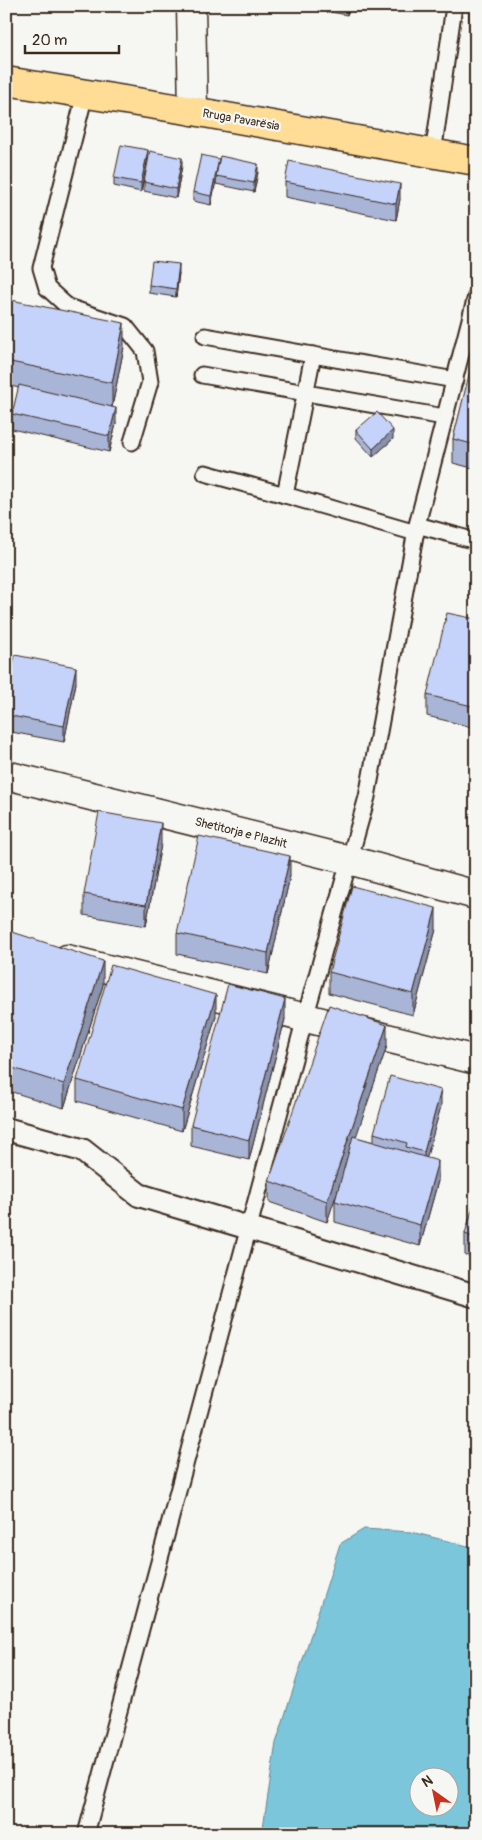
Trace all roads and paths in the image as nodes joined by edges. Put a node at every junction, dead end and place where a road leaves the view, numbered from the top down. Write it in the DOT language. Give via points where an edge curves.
graph roads {
  1 [pos="191,6"];
  2 [pos="454,6"];
  3 [pos="6,82"];
  4 [pos="85,94"];
  5 [pos="193,111"];
  6 [pos="434,154"];
  7 [pos="476,161"];
  8 [pos="476,296"];
  9 [pos="205,336"];
  10 [pos="313,355"];
  11 [pos="202,375"];
  12 [pos="455,380"];
  13 [pos="305,393"];
  14 [pos="444,417"];
  15 [pos="132,442"];
  16 [pos="205,473"];
  17 [pos="285,495"];
  18 [pos="416,529"];
  19 [pos="476,541"];
  20 [pos="6,774"];
  21 [pos="349,860"];
  22 [pos="476,895"];
  23 [pos="46,954"];
  24 [pos="305,1018"];
  25 [pos="476,1060"];
  26 [pos="6,1129"];
  27 [pos="248,1228"];
  28 [pos="476,1296"];
  29 [pos="86,1834"];
  1 -- 5 [label="street"];
  2 -- 6 [label="lane"];
  3 -- 4 [label="main road, Rruga Pavarësia"];
  4 -- 5 [label="main road, Rruga Pavarësia"];
  4 -- 15 [label="lane" via="41,268 46,288 68,307 125,326 145,351 150,382"];
  5 -- 6 [label="main road, Rruga Pavarësia"];
  6 -- 7 [label="main road, Rruga Pavarësia"];
  8 -- 12 [label="lane"];
  9 -- 10 [label="lane"];
  10 -- 12 [label="lane"];
  10 -- 13 [label="lane"];
  11 -- 13 [label="lane"];
  12 -- 14 [label="lane"];
  13 -- 14 [label="lane"];
  13 -- 17 [label="lane"];
  14 -- 18 [label="lane"];
  16 -- 17 [label="lane"];
  17 -- 18 [label="lane"];
  18 -- 19 [label="lane"];
  18 -- 21 [label="lane" via="366,796"];
  20 -- 21 [label="street, Shetitorja e Plazhit"];
  21 -- 22 [label="street, Shetitorja e Plazhit"];
  21 -- 24 [label="lane"];
  23 -- 24 [label="street"];
  24 -- 25 [label="street"];
  24 -- 27 [label="lane"];
  26 -- 27 [label="street" via="82,1150 139,1195"];
  27 -- 28 [label="street"];
  27 -- 29 [label="lane"];
}
